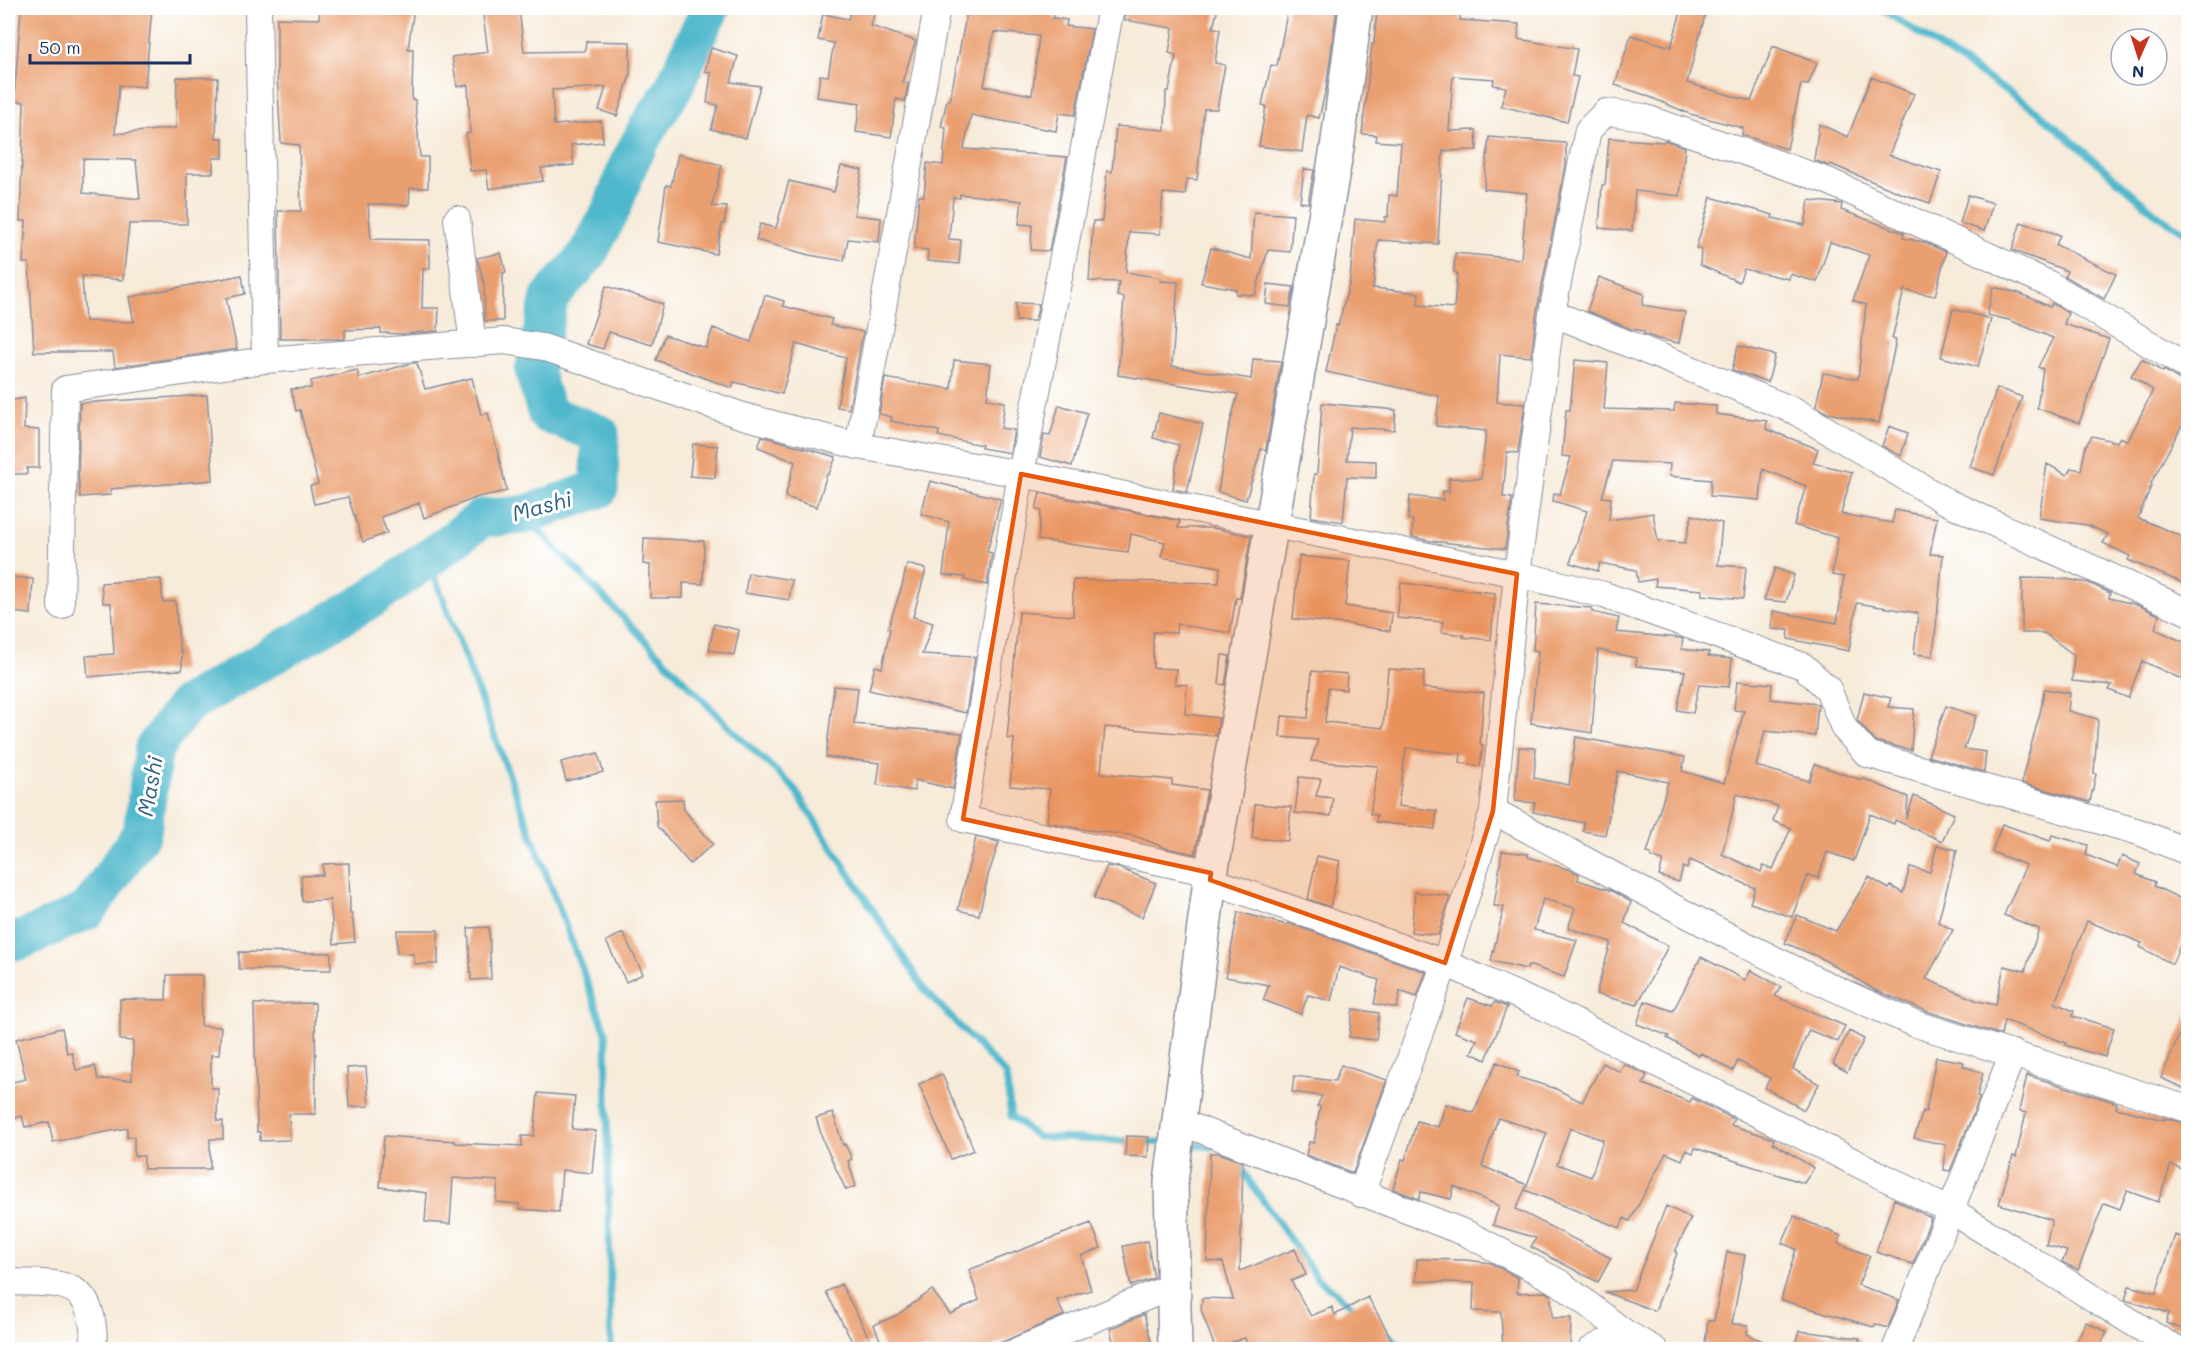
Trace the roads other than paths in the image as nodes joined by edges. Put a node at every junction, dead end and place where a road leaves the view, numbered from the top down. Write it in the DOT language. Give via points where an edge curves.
graph roads {
  1 [pos="258,8"];
  2 [pos="938,8"];
  3 [pos="1111,8"];
  4 [pos="1356,8"];
  5 [pos="457,219"];
  6 [pos="1552,313"];
  7 [pos="473,344"];
  8 [pos="265,360"];
  9 [pos="2188,367"];
  10 [pos="858,446"];
  11 [pos="1021,474"];
  12 [pos="1272,526"];
  13 [pos="1517,574"];
  14 [pos="61,606"];
  15 [pos="2188,612"];
  16 [pos="1493,811"];
  17 [pos="2188,852"];
  18 [pos="1211,876"];
  19 [pos="1444,963"];
  20 [pos="2013,1053"];
  21 [pos="2188,1110"];
  22 [pos="1178,1121"];
  23 [pos="1361,1194"];
  24 [pos="1952,1211"];
  25 [pos="8,1282"];
  26 [pos="1173,1286"];
  27 [pos="1623,1332"];
  28 [pos="94,1350"];
  29 [pos="1019,1350"];
  30 [pos="1175,1350"];
  31 [pos="1591,1350"];
  32 [pos="1655,1350"];
  33 [pos="1895,1350"];
  34 [pos="2177,1350"];
  1 -- 8 [label="street"];
  2 -- 10 [label="street"];
  3 -- 11 [label="street"];
  4 -- 12 [label="street" via="1337,148"];
  5 -- 7 [label="street"];
  6 -- 9 [label="street" via="1588,130 1606,112 1643,117 1828,182 2049,284"];
  6 -- 13 [label="street"];
  6 -- 15 [label="street" via="1795,411 1945,501"];
  7 -- 8 [label="street"];
  7 -- 10 [label="street" via="504,341 543,346 743,416"];
  8 -- 14 [label="street" via="65,390"];
  10 -- 11 [label="street"];
  11 -- 12 [label="street"];
  11 -- 18 [label="street" via="963,819"];
  12 -- 13 [label="street"];
  12 -- 18 [label="street"];
  13 -- 16 [label="street"];
  13 -- 17 [label="street" via="1604,595 1803,666 1828,689 1844,728 1867,754 2139,832"];
  16 -- 19 [label="street"];
  16 -- 20 [label="street" via="1739,941 1881,1010"];
  18 -- 19 [label="street"];
  18 -- 22 [label="street"];
  19 -- 23 [label="street"];
  19 -- 24 [label="street" via="1548,1009"];
  20 -- 21 [label="street"];
  20 -- 24 [label="street"];
  22 -- 23 [label="street"];
  22 -- 26 [label="street" via="1171,1182"];
  23 -- 27 [label="street" via="1468,1234 1560,1283"];
  24 -- 33 [label="street"];
  24 -- 34 [label="street"];
  25 -- 28 [label="street" via="59,1283 75,1290 89,1306 94,1323"];
  26 -- 29 [label="street"];
  26 -- 30 [label="street"];
  27 -- 31 [label="street"];
  27 -- 32 [label="street"];
}
